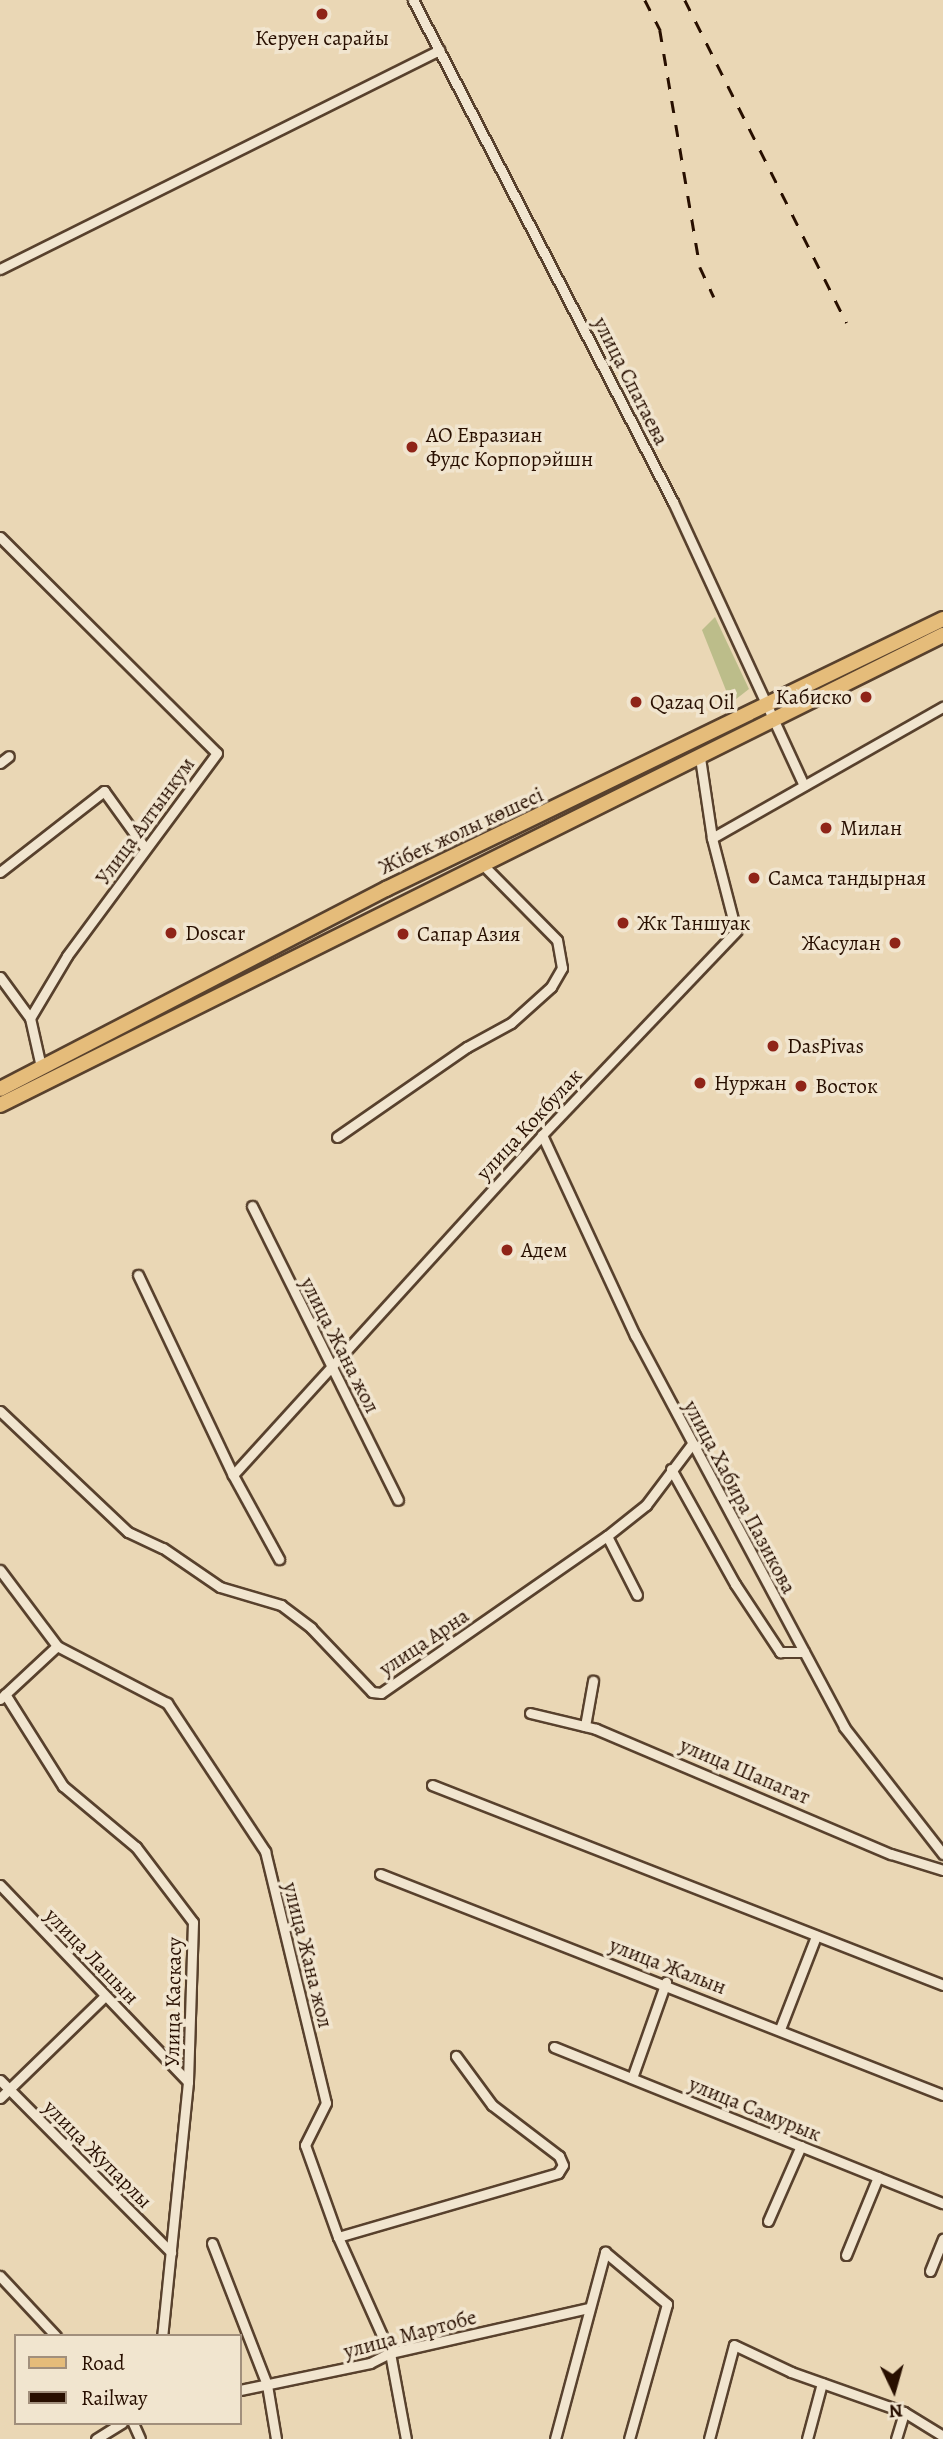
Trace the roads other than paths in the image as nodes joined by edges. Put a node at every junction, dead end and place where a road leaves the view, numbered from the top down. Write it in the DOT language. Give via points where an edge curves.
graph roads {
  1 [pos="413,0"];
  2 [pos="440,50"];
  3 [pos="0,269"];
  4 [pos="0,537"];
  5 [pos="943,619"];
  6 [pos="943,635"];
  7 [pos="943,707"];
  8 [pos="772,713"];
  9 [pos="9,756"];
  10 [pos="700,758"];
  11 [pos="0,763"];
  12 [pos="804,785"];
  13 [pos="712,838"];
  14 [pos="145,848"];
  15 [pos="481,863"];
  16 [pos="0,872"];
  17 [pos="0,977"];
  18 [pos="30,1018"];
  19 [pos="41,1067"];
  20 [pos="0,1089"];
  21 [pos="0,1105"];
  22 [pos="542,1135"];
  23 [pos="337,1137"];
  24 [pos="251,1206"];
  25 [pos="138,1275"];
  26 [pos="333,1366"];
  27 [pos="0,1411"];
  28 [pos="692,1444"];
  29 [pos="671,1469"];
  30 [pos="233,1475"];
  31 [pos="398,1500"];
  32 [pos="607,1536"];
  33 [pos="279,1559"];
  34 [pos="0,1570"];
  35 [pos="637,1595"];
  36 [pos="57,1646"];
  37 [pos="804,1652"];
  38 [pos="593,1681"];
  39 [pos="3,1697"];
  40 [pos="530,1713"];
  41 [pos="585,1726"];
  42 [pos="432,1785"];
  43 [pos="943,1854"];
  44 [pos="943,1870"];
  45 [pos="380,1874"];
  46 [pos="0,1885"];
  47 [pos="816,1936"];
  48 [pos="666,1982"];
  49 [pos="943,1985"];
  50 [pos="105,1996"];
  51 [pos="780,2029"];
  52 [pos="554,2047"];
  53 [pos="456,2056"];
  54 [pos="632,2078"];
  55 [pos="0,2080"];
  56 [pos="188,2082"];
  57 [pos="9,2089"];
  58 [pos="943,2095"];
  59 [pos="0,2098"];
  60 [pos="801,2146"];
  61 [pos="878,2177"];
  62 [pos="943,2203"];
  63 [pos="768,2221"];
  64 [pos="338,2238"];
  65 [pos="943,2238"];
  66 [pos="212,2243"];
  67 [pos="171,2252"];
  68 [pos="846,2255"];
  69 [pos="930,2271"];
  70 [pos="0,2276"];
  71 [pos="588,2308"];
  72 [pos="54,2334"];
  73 [pos="162,2334"];
  74 [pos="390,2353"];
  75 [pos="822,2383"];
  76 [pos="267,2385"];
  77 [pos="242,2390"];
  78 [pos="904,2412"];
  79 [pos="119,2425"];
  80 [pos="943,2436"];
  81 [pos="96,2439"];
  82 [pos="276,2439"];
  83 [pos="406,2439"];
  84 [pos="555,2439"];
  85 [pos="629,2439"];
  86 [pos="709,2439"];
  87 [pos="807,2439"];
  88 [pos="897,2439"];
  1 -- 2 [label="street, улица Спатаева"];
  2 -- 3 [label="street"];
  2 -- 8 [label="street, улица Спатаева" via="673,502"];
  4 -- 14 [label="street, Улица Алтынкум" via="217,753"];
  5 -- 8 [label="main road, Жібек жолы көшесі"];
  6 -- 8 [label="main road, Жібек жолы көшесі"];
  7 -- 12 [label="street"];
  8 -- 10 [label="main road, Жібек жолы көшесі"];
  8 -- 12 [label="street, улица Спатаева"];
  8 -- 19 [label="main road, Жібек жолы көшесі" via="386,889"];
  9 -- 11 [label="street"];
  10 -- 13 [label="street, улица Кокбулак"];
  10 -- 15 [label="main road, Жібек жолы көшесі"];
  12 -- 13 [label="street"];
  13 -- 22 [label="street, улица Кокбулак" via="736,931"];
  14 -- 16 [label="street" via="104,791"];
  14 -- 18 [label="street, Улица Алтынкум" via="67,956"];
  15 -- 21 [label="main road, Жібек жолы көшесі"];
  15 -- 23 [label="street" via="557,940 562,968 551,986 510,1023 467,1047"];
  17 -- 18 [label="street"];
  18 -- 19 [label="street"];
  19 -- 20 [label="main road, Жібек жолы көшесі"];
  22 -- 26 [label="street, улица Кокбулак"];
  22 -- 28 [label="street, улица Хабира Пазикова" via="635,1335"];
  24 -- 26 [label="street, улица Жана жол"];
  25 -- 30 [label="street"];
  26 -- 30 [label="street, улица Кокбулак"];
  26 -- 31 [label="street, улица Жана жол"];
  27 -- 32 [label="street, улица Арна" via="128,1532 163,1548 220,1587 281,1605 311,1628 372,1692 381,1693"];
  28 -- 29 [label="street, улица Арна"];
  28 -- 37 [label="street, улица Хабира Пазикова"];
  29 -- 32 [label="street, улица Арна" via="646,1505"];
  29 -- 37 [label="street" via="735,1584 780,1652"];
  30 -- 33 [label="street"];
  32 -- 35 [label="street"];
  34 -- 36 [label="street, улица Жана жол"];
  36 -- 39 [label="street"];
  36 -- 64 [label="street, улица Жана жол" via="167,1703 265,1851 326,2102 305,2145"];
  37 -- 43 [label="street, улица Хабира Пазикова" via="844,1727"];
  38 -- 41 [label="street"];
  39 -- 56 [label="street, Улица Каскасу" via="63,1786 136,1847 192,1922"];
  40 -- 41 [label="street, улица Шапагат"];
  41 -- 44 [label="street, улица Шапагат" via="891,1854"];
  42 -- 47 [label="street"];
  45 -- 48 [label="street, улица Жалын"];
  46 -- 50 [label="street, улица Лашын"];
  47 -- 49 [label="street"];
  47 -- 51 [label="street"];
  48 -- 51 [label="street, улица Жалын"];
  48 -- 54 [label="street"];
  50 -- 56 [label="street, улица Лашын"];
  50 -- 57 [label="street"];
  51 -- 58 [label="street, улица Жалын"];
  52 -- 54 [label="street, улица Самурык"];
  53 -- 64 [label="street" via="492,2105 559,2156 563,2165 558,2173"];
  54 -- 60 [label="street, улица Самурык"];
  55 -- 57 [label="street, улица Жупарлы"];
  56 -- 67 [label="street, Улица Каскасу"];
  57 -- 59 [label="street"];
  57 -- 67 [label="street, улица Жупарлы"];
  60 -- 61 [label="street, улица Самурык"];
  60 -- 63 [label="street"];
  61 -- 62 [label="street, улица Самурык"];
  61 -- 68 [label="street"];
  64 -- 74 [label="street, улица Жана жол"];
  65 -- 69 [label="street"];
  66 -- 76 [label="street"];
  67 -- 73 [label="street, Улица Каскасу"];
  70 -- 72 [label="street"];
  71 -- 74 [label="street, улица Мартобе"];
  71 -- 84 [label="street"];
  71 -- 85 [label="street" via="605,2252 667,2304"];
  74 -- 76 [label="street, улица Мартобе" via="370,2363"];
  74 -- 83 [label="street, улица Жана жол"];
  75 -- 78 [label="street"];
  75 -- 86 [label="street" via="734,2345"];
  75 -- 87 [label="street"];
  76 -- 77 [label="street, улица Мартобе"];
  76 -- 82 [label="street"];
  78 -- 80 [label="street"];
  78 -- 88 [label="street"];
  79 -- 81 [label="street"];
}
